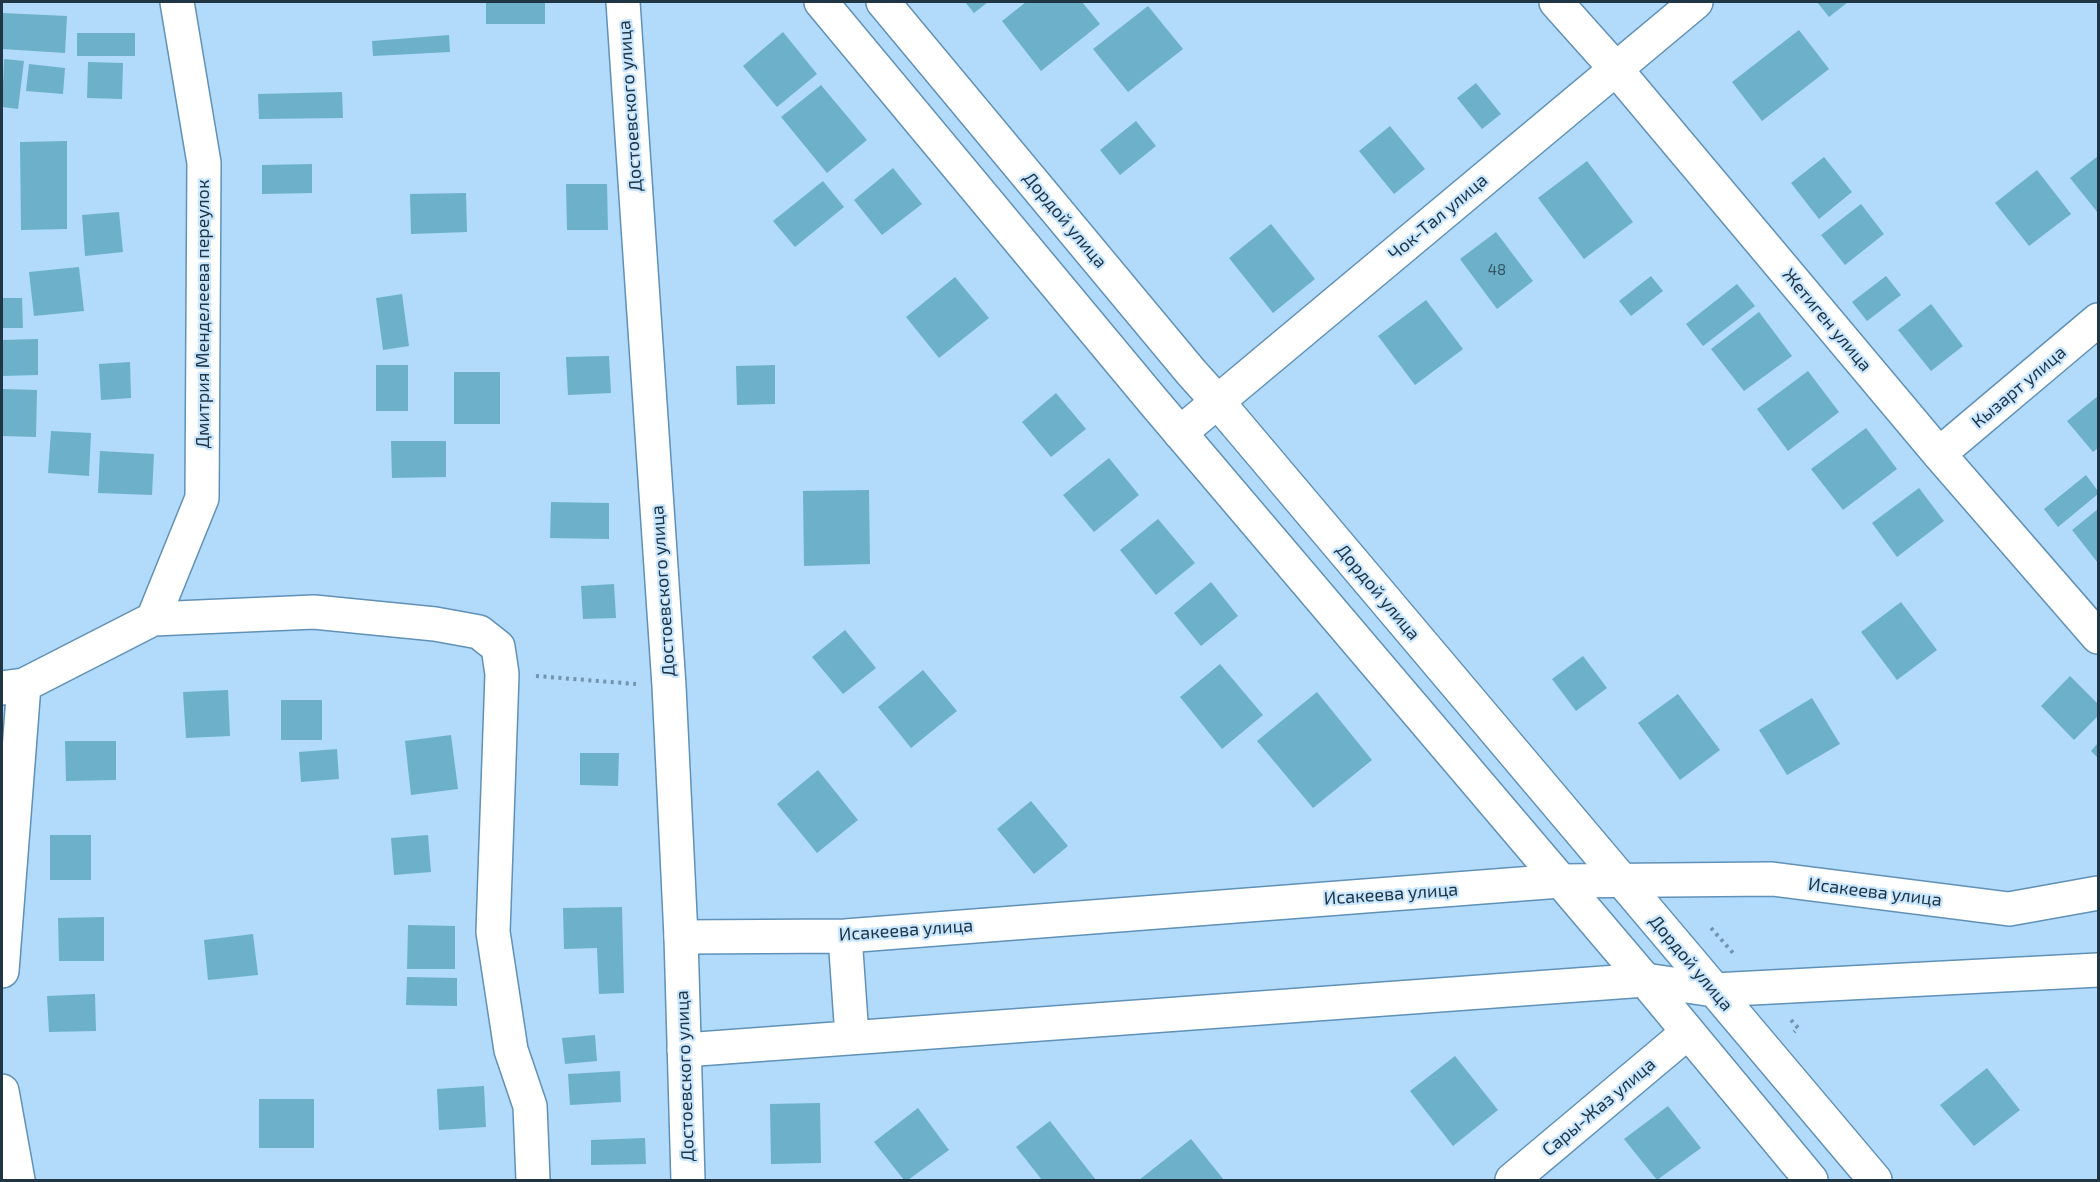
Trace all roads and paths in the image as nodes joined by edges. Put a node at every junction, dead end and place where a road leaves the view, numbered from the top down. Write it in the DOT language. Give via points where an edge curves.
graph roads {
  1 [pos="177,2"];
  2 [pos="623,2"];
  3 [pos="821,2"];
  4 [pos="883,2"];
  5 [pos="1556,2"];
  6 [pos="1696,2"];
  7 [pos="1615,68"];
  8 [pos="2098,320"];
  9 [pos="1217,401"];
  10 [pos="1180,433"];
  11 [pos="1940,454"];
  12 [pos="153,619"];
  13 [pos="2098,637"];
  14 [pos="502,674"];
  15 [pos="13,686"];
  16 [pos="669,686"];
  17 [pos="1622,880"];
  18 [pos="1560,881"];
  19 [pos="2098,893"];
  20 [pos="1710,926"];
  21 [pos="845,936"];
  22 [pos="681,937"];
  23 [pos="1739,960"];
  24 [pos="2098,970"];
  25 [pos="2,971"];
  26 [pos="1645,980"];
  27 [pos="1714,990"];
  28 [pos="1687,1033"];
  29 [pos="852,1037"];
  30 [pos="684,1050"];
  31 [pos="2,1091"];
  32 [pos="18,1180"];
  33 [pos="533,1180"];
  34 [pos="688,1180"];
  35 [pos="1512,1180"];
  36 [pos="1811,1180"];
  37 [pos="1875,1180"];
  1 -- 12 [label="street, Дмитрия Менделеева переулок" via="204,163 202,498"];
  2 -- 16 [label="street, Достоевского улица"];
  3 -- 10 [label="street"];
  4 -- 9 [label="street, Дордой улица"];
  5 -- 7 [label="street, Жетиген улица"];
  6 -- 7 [label="street, Чок-Тал улица"];
  7 -- 9 [label="street, Чок-Тал улица"];
  7 -- 11 [label="street, Жетиген улица"];
  8 -- 11 [label="street, Кызарт улица"];
  9 -- 10 [label="street, Чок-Тал улица"];
  9 -- 17 [label="street, Дордой улица"];
  10 -- 18 [label="street"];
  11 -- 13 [label="street, Жетиген улица"];
  12 -- 14 [label="street" via="314,612 435,624 479,632 498,647"];
  12 -- 15 [label="street"];
  14 -- 16 [label="path"];
  14 -- 33 [label="street" via="493,932 511,1050 530,1106"];
  15 -- 25 [label="street"];
  16 -- 22 [label="street, Достоевского улица"];
  17 -- 18 [label="street, Исакеева улица"];
  17 -- 19 [label="street, Исакеева улица" via="1772,879 2009,909"];
  17 -- 27 [label="street, Дордой улица"];
  18 -- 21 [label="street, Исакеева улица"];
  18 -- 26 [label="street"];
  20 -- 23 [label="path"];
  21 -- 22 [label="street, Исакеева улица"];
  21 -- 29 [label="street"];
  22 -- 30 [label="street, Достоевского улица"];
  24 -- 27 [label="street"];
  26 -- 27 [label="street"];
  26 -- 28 [label="street"];
  26 -- 29 [label="street"];
  27 -- 37 [label="street, Дордой улица"];
  28 -- 35 [label="street, Сары-Жаз улица"];
  28 -- 36 [label="street"];
  29 -- 30 [label="street"];
  30 -- 34 [label="street, Достоевского улица"];
  31 -- 32 [label="street"];
}
